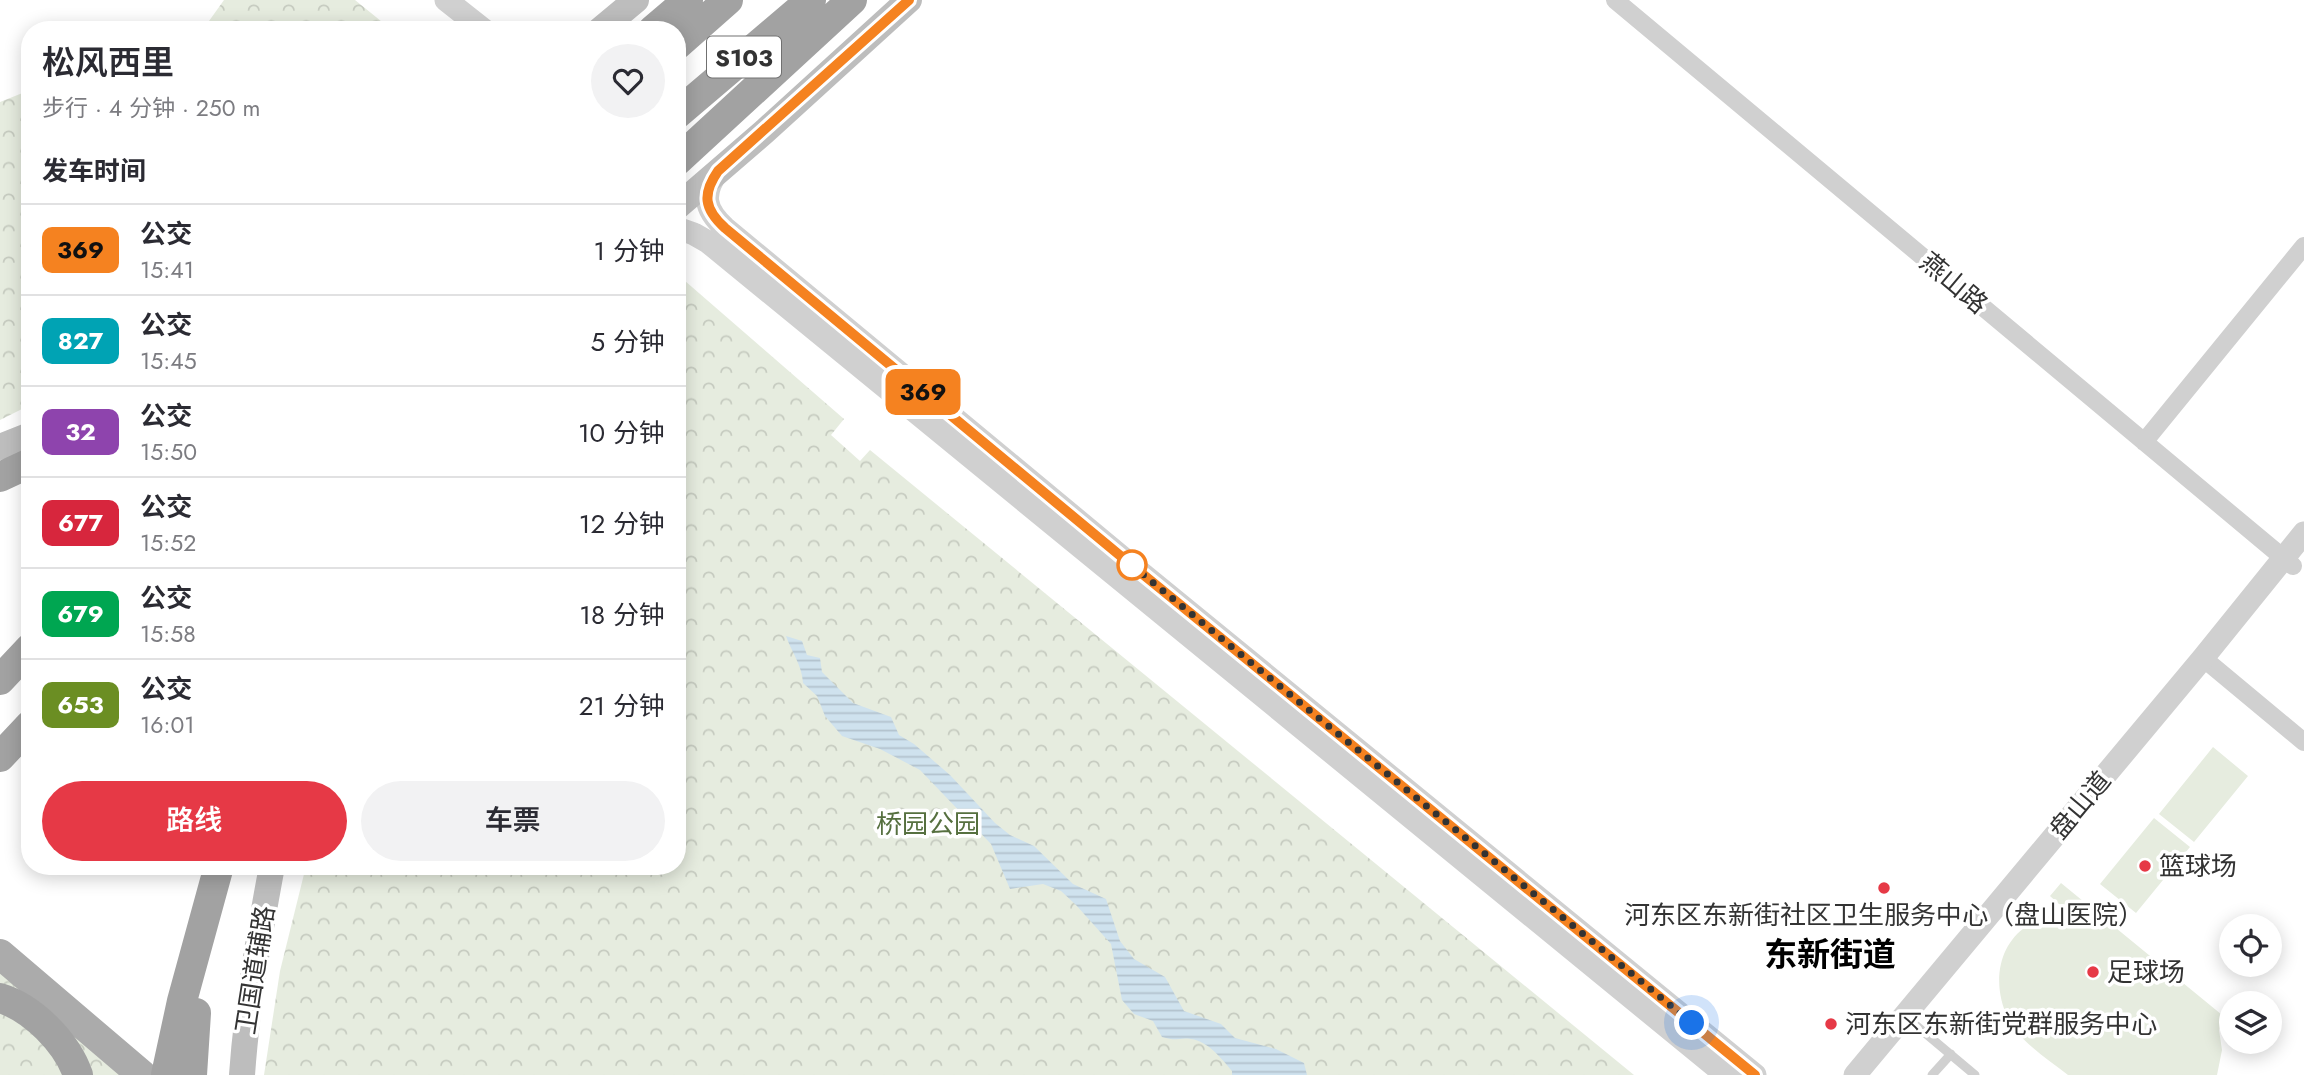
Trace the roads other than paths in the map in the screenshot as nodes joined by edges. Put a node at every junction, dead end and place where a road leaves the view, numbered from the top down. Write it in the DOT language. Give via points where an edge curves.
graph roads {
  1 [pos="428,0"];
  2 [pos="446,0"];
  3 [pos="636,0"];
  4 [pos="688,0"];
  5 [pos="728,0"];
  6 [pos="811,0"];
  7 [pos="852,0"];
  8 [pos="909,0"];
  9 [pos="1615,0"];
  10 [pos="454,21"];
  11 [pos="473,21"];
  12 [pos="611,21"];
  13 [pos="664,21"];
  14 [pos="686,37"];
  15 [pos="686,106"];
  16 [pos="686,153"];
  17 [pos="718,171"];
  18 [pos="686,198"];
  19 [pos="686,232"];
  20 [pos="2304,246"];
  21 [pos="21,439"];
  22 [pos="2144,442"];
  23 [pos="0,447"];
  24 [pos="21,467"];
  25 [pos="0,477"];
  26 [pos="2304,533"];
  27 [pos="2294,559"];
  28 [pos="21,658"];
  29 [pos="2208,662"];
  30 [pos="0,680"];
  31 [pos="21,735"];
  32 [pos="2304,742"];
  33 [pos="0,757"];
  34 [pos="217,875"];
  35 [pos="270,875"];
  36 [pos="202,932"];
  37 [pos="0,954"];
  38 [pos="0,998"];
  39 [pos="1909,1019"];
  40 [pos="1951,1054"];
  41 [pos="78,1075"];
  42 [pos="142,1075"];
  43 [pos="166,1075"];
  44 [pos="192,1075"];
  45 [pos="242,1075"];
  46 [pos="1727,1075"];
  47 [pos="1755,1075"];
  48 [pos="1855,1075"];
  49 [pos="1868,1075"];
  50 [pos="1932,1075"];
  51 [pos="1975,1075"];
  1 -- 10 [label="street"];
  2 -- 11 [label="street"];
  3 -- 12 [label="main road"];
  4 -- 13 [label="highway"];
  5 -- 14 [label="highway, S103"];
  6 -- 15 [label="highway, S103"];
  7 -- 16 [label="highway"];
  8 -- 17 [label="main road"];
  9 -- 22 [label="street, 燕山路"];
  17 -- 18 [label="main road"];
  17 -- 47 [label="street" via="707,196 712,215 725,228"];
  19 -- 46 [label="street" via="719,251"];
  20 -- 22 [label="street"];
  21 -- 23 [label="main road"];
  22 -- 27 [label="street, 燕山路"];
  24 -- 25 [label="highway"];
  26 -- 27 [label="street, 盘山道"];
  27 -- 29 [label="street, 盘山道"];
  28 -- 30 [label="highway"];
  29 -- 32 [label="street"];
  29 -- 39 [label="street, 盘山道"];
  31 -- 33 [label="highway"];
  34 -- 36 [label="highway"];
  35 -- 45 [label="main road, 卫国道辅路"];
  36 -- 43 [label="highway"];
  36 -- 44 [label="highway"];
  37 -- 42 [label="main road"];
  38 -- 41 [label="highway" via="59,1039"];
  39 -- 40 [label="lane"];
  39 -- 48 [label="street, 盘山道"];
  39 -- 49 [label="street, 盘山道"];
  40 -- 50 [label="lane"];
  40 -- 51 [label="lane"];
}
